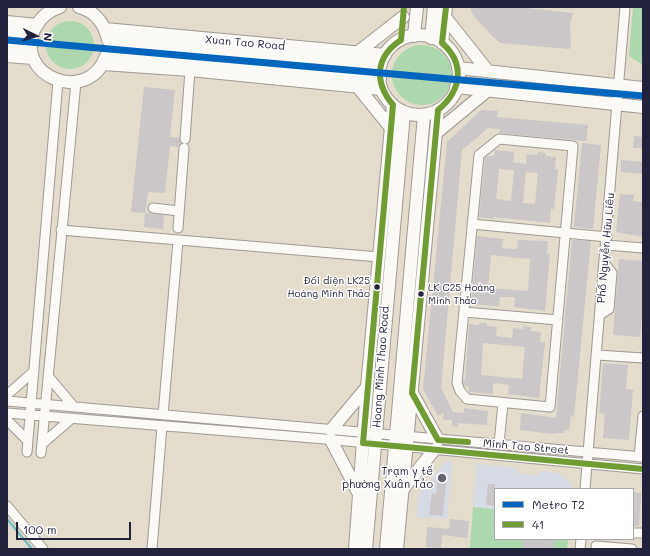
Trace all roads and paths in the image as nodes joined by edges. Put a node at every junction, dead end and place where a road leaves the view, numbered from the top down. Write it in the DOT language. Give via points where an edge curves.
graph roads {
  1 [pos="60,7"];
  2 [pos="80,7"];
  3 [pos="417,7"];
  4 [pos="434,7"];
  5 [pos="625,7"];
  6 [pos="404,12"];
  7 [pos="445,12"];
  8 [pos="7,22"];
  9 [pos="35,29"];
  10 [pos="7,31"];
  11 [pos="107,35"];
  12 [pos="414,36"];
  13 [pos="401,40"];
  14 [pos="437,40"];
  15 [pos="7,47"];
  16 [pos="32,53"];
  17 [pos="358,53"];
  18 [pos="7,56"];
  19 [pos="105,59"];
  20 [pos="383,59"];
  21 [pos="458,68"];
  22 [pos="190,70"];
  23 [pos="487,70"];
  24 [pos="58,81"];
  25 [pos="76,82"];
  26 [pos="380,84"];
  27 [pos="620,85"];
  28 [pos="357,86"];
  29 [pos="456,87"];
  30 [pos="643,88"];
  31 [pos="488,90"];
  32 [pos="618,104"];
  33 [pos="392,106"];
  34 [pos="643,107"];
  35 [pos="438,110"];
  36 [pos="404,113"];
  37 [pos="424,115"];
  38 [pos="390,128"];
  39 [pos="436,133"];
  40 [pos="153,208"];
  41 [pos="179,211"];
  42 [pos="472,224"];
  43 [pos="178,228"];
  44 [pos="61,230"];
  45 [pos="566,233"];
  46 [pos="178,241"];
  47 [pos="607,241"];
  48 [pos="643,248"];
  49 [pos="379,257"];
  50 [pos="464,312"];
  51 [pos="379,317"];
  52 [pos="558,320"];
  53 [pos="597,355"];
  54 [pos="643,358"];
  55 [pos="34,372"];
  56 [pos="48,376"];
  57 [pos="367,387"];
  58 [pos="406,392"];
  59 [pos="7,395"];
  60 [pos="7,401"];
  61 [pos="31,403"];
  62 [pos="503,403"];
  63 [pos="46,404"];
  64 [pos="74,407"];
  65 [pos="7,413"];
  66 [pos="30,415"];
  67 [pos="163,415"];
  68 [pos="44,416"];
  69 [pos="643,416"];
  70 [pos="72,418"];
  71 [pos="7,420"];
  72 [pos="162,426"];
  73 [pos="376,434"];
  74 [pos="329,436"];
  75 [pos="402,437"];
  76 [pos="363,438"];
  77 [pos="28,441"];
  78 [pos="499,444"];
  79 [pos="436,445"];
  80 [pos="27,452"];
  81 [pos="588,452"];
  82 [pos="641,457"];
  83 [pos="587,464"];
  84 [pos="643,469"];
  85 [pos="585,488"];
  86 [pos="403,489"];
  87 [pos="365,495"];
  88 [pos="7,506"];
  89 [pos="596,546"];
  90 [pos="43,549"];
  91 [pos="152,549"];
  92 [pos="355,549"];
  93 [pos="366,549"];
  94 [pos="386,549"];
  95 [pos="397,549"];
  96 [pos="632,549"];
  1 -- 9 [label="main road" via="45,14"];
  2 -- 11 [label="main road" via="94,14"];
  3 -- 12 [label="main road"];
  4 -- 14 [label="main road"];
  5 -- 27 [label="street, Phố Nguyễn Hữu Liêu"];
  6 -- 13 [label="main road"];
  6 -- 17 [label="main road"];
  7 -- 14 [label="main road"];
  7 -- 23 [label="main road"];
  8 -- 9 [label="main road"];
  9 -- 10 [label="main road"];
  9 -- 16 [label="main road"];
  11 -- 17 [label="main road, Xuan Tao Road"];
  11 -- 19 [label="main road"];
  11 -- 20 [label="main road, Xuan Tao Road"];
  12 -- 13 [label="main road"];
  12 -- 14 [label="main road" via="421,35"];
  13 -- 20 [label="main road"];
  14 -- 21 [label="main road" via="454,56"];
  15 -- 16 [label="main road"];
  16 -- 18 [label="main road"];
  16 -- 24 [label="main road" via="46,75"];
  17 -- 20 [label="main road, Xuan Tao Road"];
  19 -- 22 [label="main road"];
  19 -- 25 [label="main road" via="94,74"];
  19 -- 26 [label="main road"];
  20 -- 26 [label="main road"];
  21 -- 23 [label="main road"];
  21 -- 29 [label="main road"];
  22 -- 28 [label="main road"];
  22 -- 41 [label="street"];
  23 -- 27 [label="main road"];
  24 -- 25 [label="main road"];
  24 -- 55 [label="street"];
  25 -- 44 [label="street"];
  26 -- 28 [label="main road"];
  26 -- 33 [label="main road"];
  27 -- 30 [label="main road"];
  27 -- 32 [label="street, Phố Nguyễn Hữu Liêu"];
  28 -- 38 [label="main road"];
  29 -- 31 [label="main road"];
  29 -- 35 [label="main road" via="454,95"];
  31 -- 32 [label="main road"];
  31 -- 39 [label="main road"];
  32 -- 34 [label="main road"];
  32 -- 47 [label="street, Phố Nguyễn Hữu Liêu"];
  33 -- 36 [label="main road"];
  33 -- 38 [label="main road, Hoang Minh Thao Road"];
  35 -- 37 [label="main road"];
  35 -- 39 [label="main road, Hoang Minh Thao Road"];
  36 -- 37 [label="main road"];
  36 -- 51 [label="main road, Hoang Minh Thao Road"];
  37 -- 58 [label="main road, Hoang Minh Thao Road"];
  38 -- 49 [label="main road, Hoang Minh Thao Road"];
  39 -- 58 [label="main road, Hoang Minh Thao Road"];
  40 -- 41 [label="street"];
  41 -- 43 [label="street"];
  42 -- 45 [label="street"];
  42 -- 45 [label="street" via="479,155 499,139 574,146"];
  42 -- 50 [label="street"];
  44 -- 46 [label="street"];
  44 -- 56 [label="street"];
  45 -- 47 [label="street"];
  45 -- 52 [label="street"];
  46 -- 49 [label="street"];
  46 -- 67 [label="street"];
  47 -- 48 [label="street"];
  47 -- 53 [label="street, Phố Nguyễn Hữu Liêu"];
  49 -- 51 [label="main road, Hoang Minh Thao Road"];
  50 -- 52 [label="street"];
  50 -- 62 [label="street" via="457,383 460,391 467,399"];
  51 -- 57 [label="main road, Hoang Minh Thao Road"];
  51 -- 73 [label="main road, Hoang Minh Thao Road"];
  52 -- 62 [label="street" via="550,407"];
  53 -- 54 [label="street"];
  53 -- 81 [label="street, Phố Nguyễn Hữu Liêu"];
  55 -- 59 [label="street"];
  55 -- 61 [label="street"];
  56 -- 63 [label="street"];
  56 -- 64 [label="street"];
  57 -- 74 [label="main road"];
  57 -- 76 [label="main road, Hoang Minh Thao Road"];
  58 -- 75 [label="main road, Hoang Minh Thao Road"];
  58 -- 79 [label="main road"];
  60 -- 61 [label="street"];
  61 -- 63 [label="street"];
  61 -- 66 [label="street"];
  62 -- 78 [label="street"];
  63 -- 64 [label="street"];
  63 -- 68 [label="street"];
  64 -- 67 [label="street"];
  65 -- 66 [label="street"];
  66 -- 68 [label="street"];
  66 -- 77 [label="street"];
  67 -- 74 [label="street"];
  68 -- 70 [label="street"];
  68 -- 70 [label="street" via="42,448"];
  69 -- 82 [label="street"];
  70 -- 72 [label="street"];
  71 -- 77 [label="street"];
  72 -- 74 [label="street"];
  72 -- 91 [label="street"];
  73 -- 75 [label="street, Minh Tao Street"];
  73 -- 76 [label="street, Minh Tao Street"];
  73 -- 87 [label="main road, Hoang Minh Thao Road"];
  74 -- 76 [label="street"];
  74 -- 87 [label="main road"];
  75 -- 79 [label="street, Minh Tao Street"];
  75 -- 86 [label="main road, Hoang Minh Thao Road"];
  75 -- 94 [label="main road, Hoang Minh Thao Road"];
  76 -- 79 [label="street, Minh Tao Street"];
  76 -- 87 [label="main road, Hoang Minh Thao Road"];
  77 -- 80 [label="street"];
  78 -- 79 [label="street, Minh Tao Street"];
  78 -- 81 [label="street, Minh Tao Street"];
  79 -- 83 [label="street, Minh Tao Street"];
  79 -- 86 [label="main road"];
  81 -- 82 [label="street, Minh Tao Street"];
  81 -- 83 [label="street, Phố Nguyễn Hữu Liêu"];
  83 -- 84 [label="street, Minh Tao Street"];
  83 -- 85 [label="street, Phố Nguyễn Hữu Liêu"];
  86 -- 95 [label="main road, Hoang Minh Thao Road"];
  87 -- 92 [label="main road, Hoang Minh Thao Road"];
  87 -- 93 [label="main road, Hoang Minh Thao Road"];
  88 -- 90 [label="street"];
  89 -- 96 [label="street"];
}
